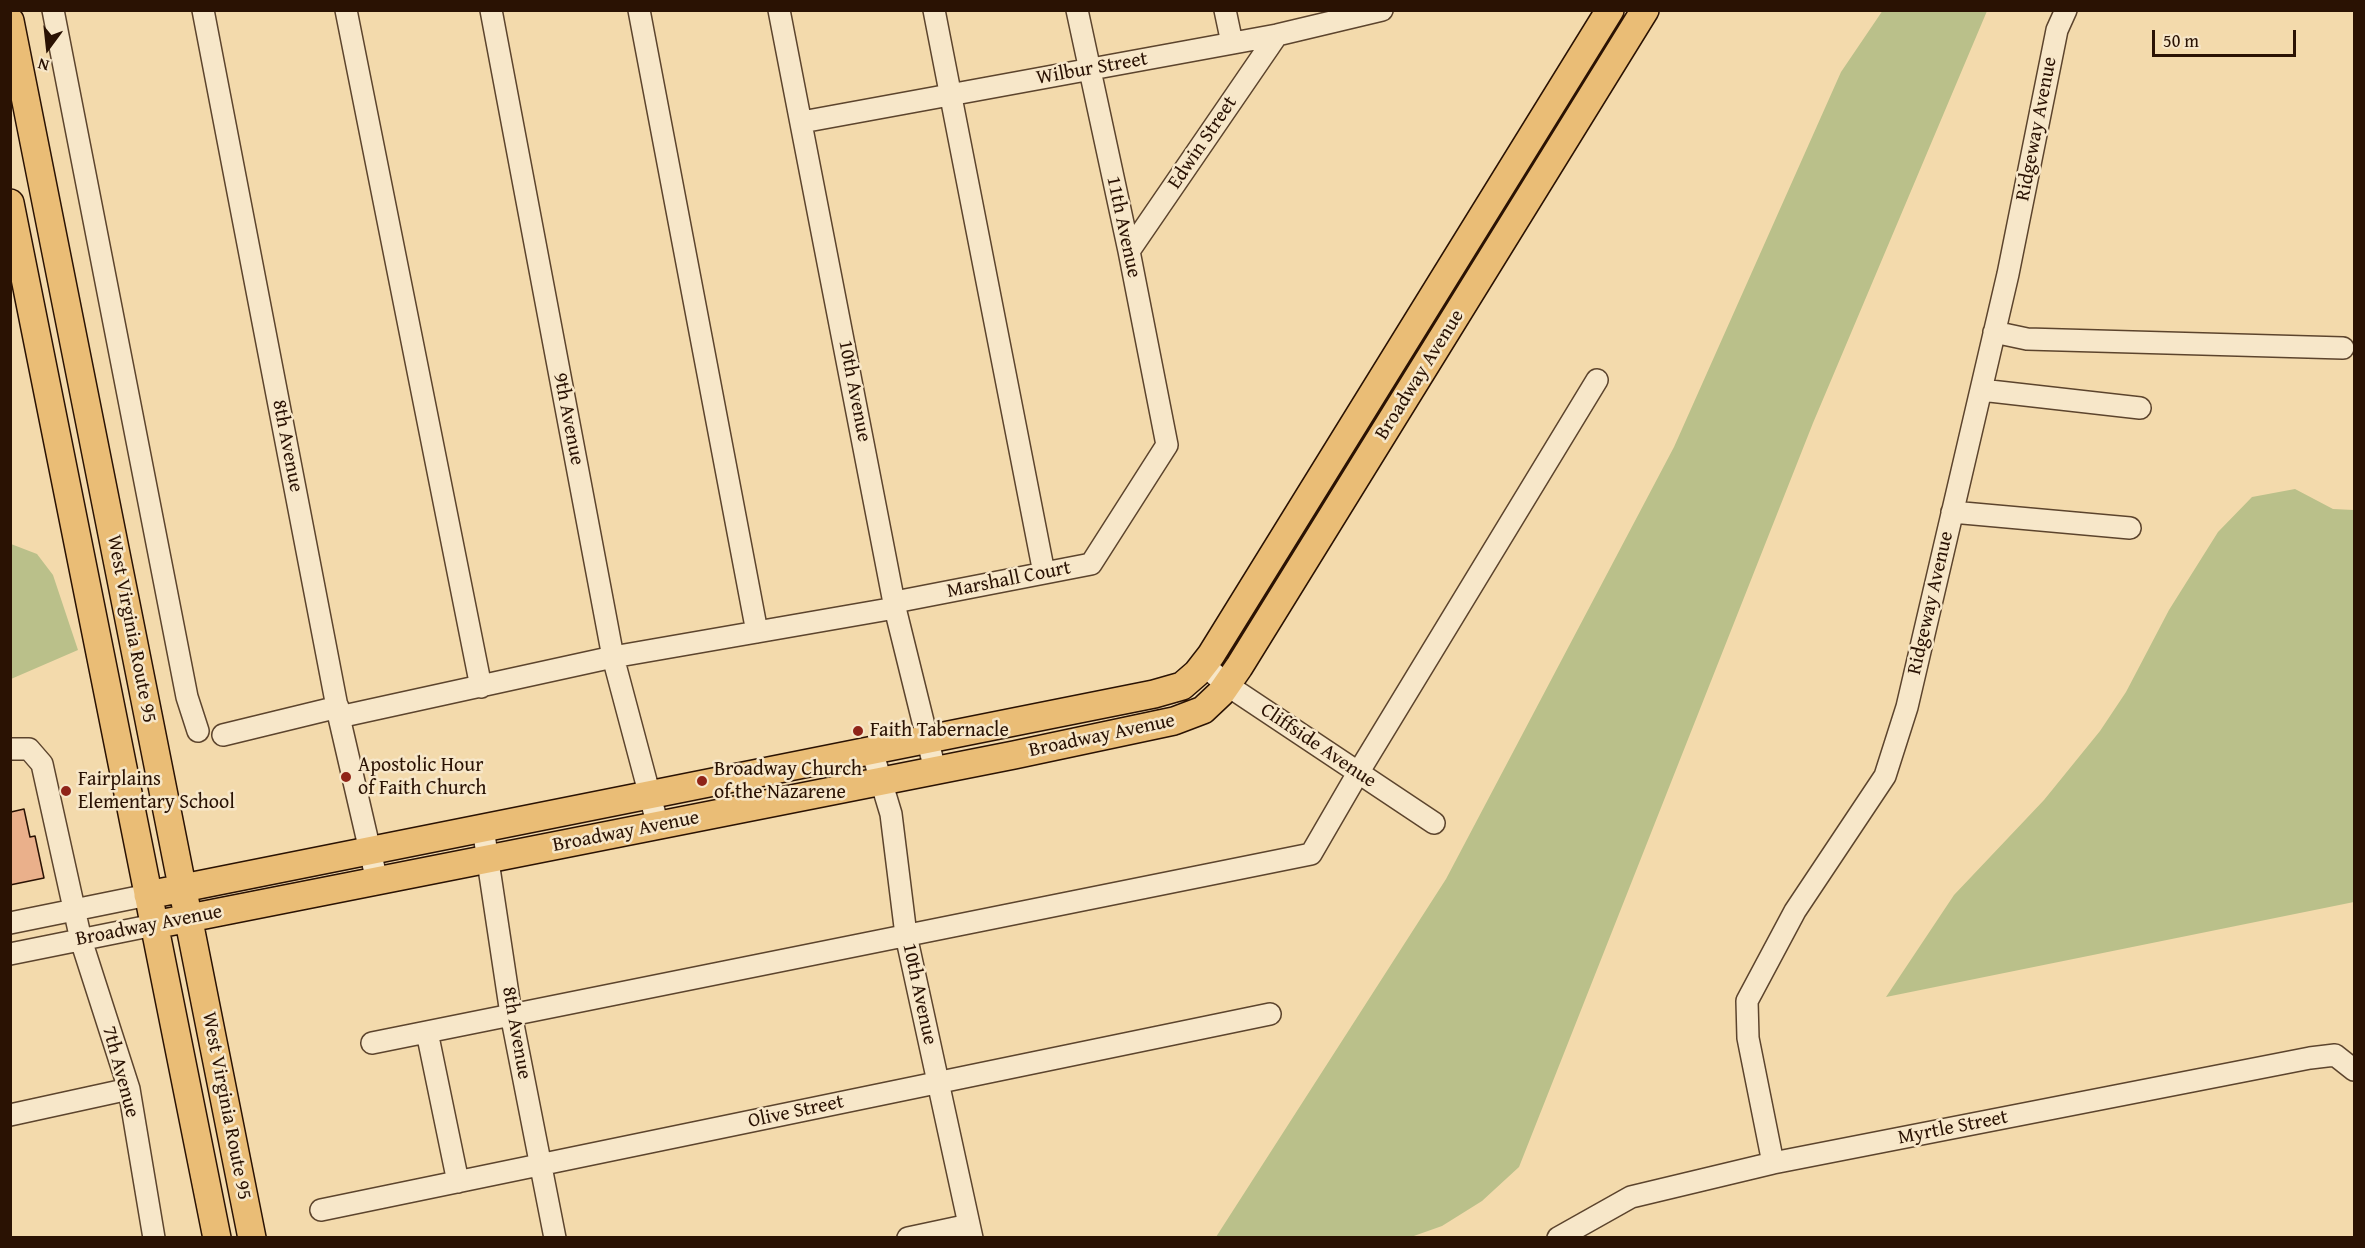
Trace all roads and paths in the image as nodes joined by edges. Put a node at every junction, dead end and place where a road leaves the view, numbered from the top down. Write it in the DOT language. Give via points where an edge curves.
graph roads {
  1 [pos="53,10"];
  2 [pos="203,10"];
  3 [pos="346,10"];
  4 [pos="491,10"];
  5 [pos="639,10"];
  6 [pos="779,10"];
  7 [pos="934,10"];
  8 [pos="1077,10"];
  9 [pos="1226,10"];
  10 [pos="1610,10"];
  11 [pos="1645,10"];
  12 [pos="2066,10"];
  13 [pos="1373,11"];
  14 [pos="10,21"];
  15 [pos="1277,35"];
  16 [pos="1232,43"];
  17 [pos="1089,69"];
  18 [pos="951,94"];
  19 [pos="802,122"];
  20 [pos="10,203"];
  21 [pos="1129,251"];
  22 [pos="1994,332"];
  23 [pos="2343,348"];
  24 [pos="1597,380"];
  25 [pos="1981,390"];
  26 [pos="2140,408"];
  27 [pos="1167,445"];
  28 [pos="1952,512"];
  29 [pos="2130,528"];
  30 [pos="1044,573"];
  31 [pos="895,605"];
  32 [pos="757,632"];
  33 [pos="613,657"];
  34 [pos="1204,665"];
  35 [pos="1227,685"];
  36 [pos="481,687"];
  37 [pos="338,712"];
  38 [pos="198,731"];
  39 [pos="223,735"];
  40 [pos="928,739"];
  41 [pos="10,749"];
  42 [pos="872,751"];
  43 [pos="935,770"];
  44 [pos="1358,773"];
  45 [pos="880,781"];
  46 [pos="650,795"];
  47 [pos="1434,823"];
  48 [pos="658,826"];
  49 [pos="483,828"];
  50 [pos="370,850"];
  51 [pos="489,859"];
  52 [pos="377,881"];
  53 [pos="182,888"];
  54 [pos="148,895"];
  55 [pos="74,910"];
  56 [pos="188,918"];
  57 [pos="10,923"];
  58 [pos="154,925"];
  59 [pos="906,935"];
  60 [pos="81,940"];
  61 [pos="10,954"];
  62 [pos="511,1014"];
  63 [pos="1270,1014"];
  64 [pos="427,1032"];
  65 [pos="372,1043"];
  66 [pos="2355,1070"];
  67 [pos="938,1083"];
  68 [pos="129,1089"];
  69 [pos="10,1114"];
  70 [pos="1773,1163"];
  71 [pos="541,1164"];
  72 [pos="458,1182"];
  73 [pos="321,1210"];
  74 [pos="970,1231"];
  75 [pos="151,1237"];
  76 [pos="217,1238"];
  77 [pos="252,1238"];
  78 [pos="555,1238"];
  79 [pos="908,1238"];
  80 [pos="1558,1238"];
  1 -- 38 [label="street" via="187,697"];
  2 -- 37 [label="street, 8th Avenue"];
  3 -- 36 [label="street"];
  4 -- 33 [label="street, 9th Avenue"];
  5 -- 32 [label="street"];
  6 -- 19 [label="street, 10th Avenue"];
  7 -- 18 [label="street"];
  8 -- 17 [label="street, 11th Avenue"];
  9 -- 16 [label="street"];
  10 -- 34 [label="main road, Broadway Avenue"];
  11 -- 35 [label="main road, Broadway Avenue"];
  12 -- 22 [label="street, Ridgeway Avenue" via="2057,30"];
  13 -- 15 [label="street, Wilbur Street"];
  14 -- 53 [label="main road, West Virginia Route 95"];
  15 -- 16 [label="street, Wilbur Street"];
  15 -- 21 [label="street, Edwin Street"];
  16 -- 17 [label="street, Wilbur Street"];
  17 -- 18 [label="street, Wilbur Street"];
  17 -- 21 [label="street, 11th Avenue"];
  18 -- 19 [label="street, Wilbur Street"];
  18 -- 30 [label="street"];
  19 -- 31 [label="street, 10th Avenue"];
  20 -- 54 [label="main road, West Virginia Route 95"];
  21 -- 27 [label="street, 11th Avenue"];
  22 -- 23 [label="street" via="2027,339"];
  22 -- 25 [label="street, Ridgeway Avenue"];
  24 -- 44 [label="street"];
  25 -- 26 [label="street"];
  25 -- 28 [label="street, Ridgeway Avenue"];
  27 -- 30 [label="street, Marshall Court" via="1091,564"];
  28 -- 29 [label="street"];
  28 -- 70 [label="street, Ridgeway Avenue" via="1907,707 1885,776 1795,911 1747,1001 1748,1038"];
  30 -- 31 [label="street, Marshall Court"];
  31 -- 32 [label="street, Marshall Court"];
  31 -- 40 [label="street, 10th Avenue"];
  32 -- 33 [label="street, Marshall Court"];
  33 -- 36 [label="street, Marshall Court"];
  33 -- 46 [label="street, 9th Avenue"];
  34 -- 35 [label="street, Cliffside Avenue"];
  34 -- 40 [label="main road, Broadway Avenue" via="1182,686 1154,694"];
  35 -- 43 [label="main road, Broadway Avenue" via="1203,710 1174,721"];
  35 -- 44 [label="street, Cliffside Avenue"];
  36 -- 37 [label="street, Marshall Court"];
  37 -- 39 [label="street, Marshall Court"];
  37 -- 50 [label="street, 8th Avenue"];
  40 -- 42 [label="main road, Broadway Avenue"];
  40 -- 43 [label="street, 10th Avenue"];
  41 -- 55 [label="street, 7th Avenue" via="29,749 42,764"];
  42 -- 45 [label="street, 10th Avenue"];
  42 -- 46 [label="main road, Broadway Avenue"];
  43 -- 45 [label="main road, Broadway Avenue"];
  44 -- 47 [label="street, Cliffside Avenue"];
  44 -- 59 [label="street" via="1311,854"];
  45 -- 48 [label="main road, Broadway Avenue"];
  45 -- 59 [label="street, 10th Avenue" via="891,814"];
  46 -- 48 [label="street, 9th Avenue"];
  46 -- 49 [label="main road, Broadway Avenue"];
  48 -- 51 [label="main road, Broadway Avenue"];
  49 -- 50 [label="main road, Broadway Avenue"];
  49 -- 51 [label="street, 8th Avenue"];
  50 -- 52 [label="street, 8th Avenue"];
  50 -- 53 [label="main road, Broadway Avenue"];
  51 -- 52 [label="main road, Broadway Avenue"];
  51 -- 62 [label="street, 8th Avenue"];
  52 -- 56 [label="main road, Broadway Avenue"];
  53 -- 54 [label="main road, Broadway Avenue"];
  53 -- 56 [label="main road, West Virginia Route 95"];
  54 -- 55 [label="street, Broadway Avenue"];
  54 -- 58 [label="main road, West Virginia Route 95"];
  55 -- 57 [label="street, Broadway Avenue"];
  55 -- 60 [label="street, 7th Avenue"];
  56 -- 58 [label="main road, Broadway Avenue"];
  56 -- 77 [label="main road, West Virginia Route 95"];
  58 -- 60 [label="street, Broadway Avenue"];
  58 -- 76 [label="main road, West Virginia Route 95"];
  59 -- 62 [label="street"];
  59 -- 67 [label="street, 10th Avenue"];
  60 -- 61 [label="street, Broadway Avenue"];
  60 -- 68 [label="street, 7th Avenue"];
  62 -- 64 [label="street"];
  62 -- 71 [label="street, 8th Avenue"];
  63 -- 67 [label="street, Olive Street"];
  64 -- 65 [label="street"];
  64 -- 72 [label="street"];
  66 -- 70 [label="street, Myrtle Street" via="2335,1055 2310,1058"];
  67 -- 71 [label="street, Olive Street"];
  67 -- 74 [label="street, 10th Avenue"];
  68 -- 69 [label="street"];
  68 -- 75 [label="street, 7th Avenue"];
  70 -- 80 [label="street, Myrtle Street" via="1631,1197"];
  71 -- 72 [label="street, Olive Street"];
  71 -- 78 [label="street, 8th Avenue"];
  72 -- 73 [label="street, Olive Street"];
  74 -- 79 [label="street"];
}
